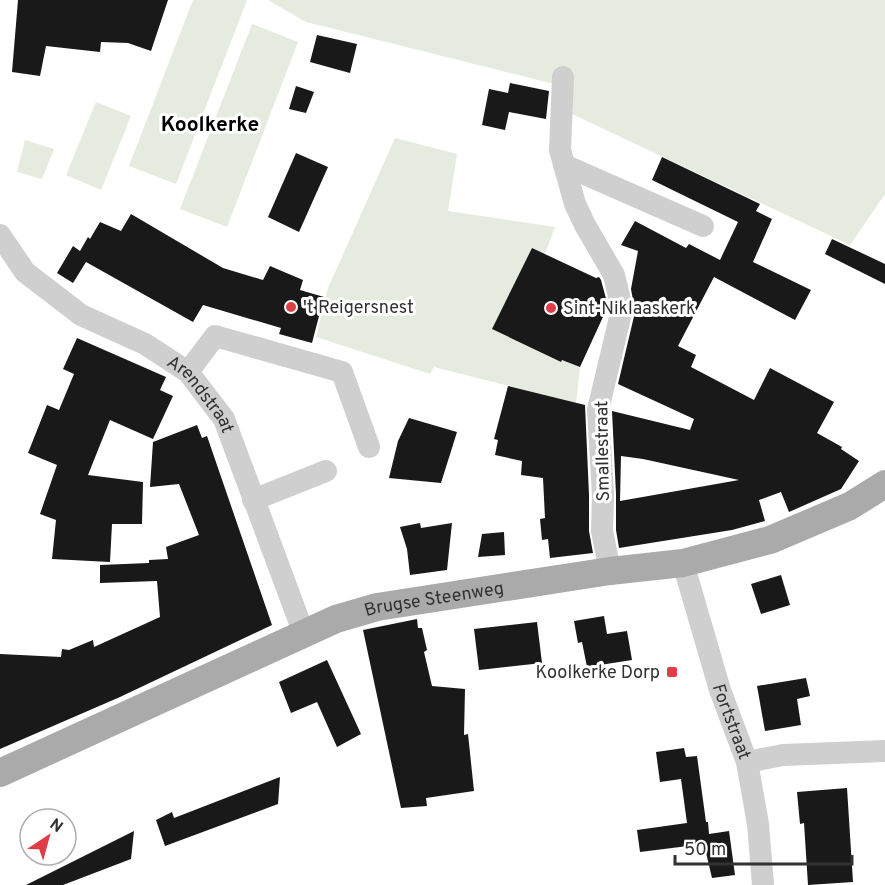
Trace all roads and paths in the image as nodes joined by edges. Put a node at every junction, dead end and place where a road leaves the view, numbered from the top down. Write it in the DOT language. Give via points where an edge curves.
graph roads {
  1 [pos="563,77"];
  2 [pos="564,165"];
  3 [pos="703,226"];
  4 [pos="0,235"];
  5 [pos="188,372"];
  6 [pos="369,447"];
  7 [pos="326,471"];
  8 [pos="885,484"];
  9 [pos="253,500"];
  10 [pos="683,563"];
  11 [pos="610,571"];
  12 [pos="304,634"];
  13 [pos="885,751"];
  14 [pos="747,762"];
  15 [pos="0,773"];
  16 [pos="763,885"];
  1 -- 2 [label="street, Smallestraat" via="560,150"];
  2 -- 3 [label="street"];
  2 -- 11 [label="street, Smallestraat" via="580,215 614,275 622,309 598,410 602,531"];
  4 -- 5 [label="street, Arendstraat" via="25,272 81,315 145,344"];
  5 -- 6 [label="street" via="215,336 342,372"];
  5 -- 9 [label="street, Arendstraat" via="224,419"];
  7 -- 9 [label="street"];
  8 -- 10 [label="main road, Brugse Steenweg" via="850,506 770,540"];
  9 -- 12 [label="street, Arendstraat"];
  10 -- 11 [label="main road, Brugse Steenweg"];
  10 -- 14 [label="street, Fortstraat" via="720,690"];
  11 -- 12 [label="main road, Brugse Steenweg" via="377,607"];
  12 -- 15 [label="main road, Brugse Steenweg"];
  13 -- 14 [label="street" via="783,755"];
  14 -- 16 [label="street, Fortstraat"];
}
